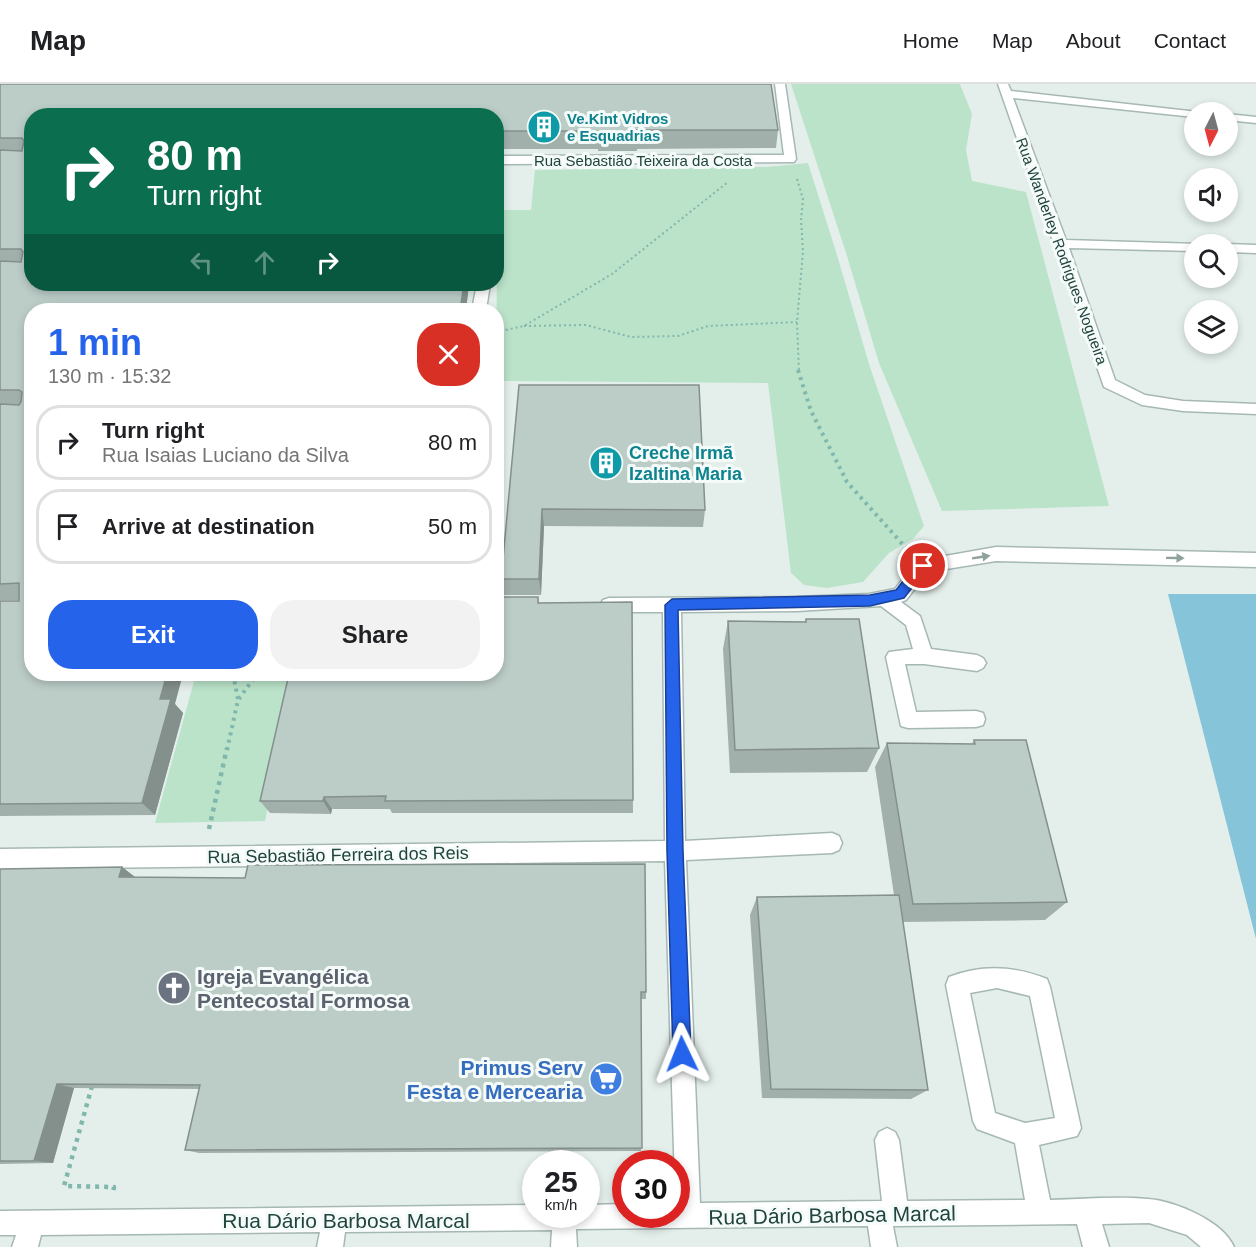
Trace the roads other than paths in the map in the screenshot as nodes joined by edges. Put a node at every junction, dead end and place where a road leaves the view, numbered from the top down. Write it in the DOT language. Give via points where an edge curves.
graph roads {
  1 [pos="780,84"];
  2 [pos="1005,89"];
  3 [pos="1184,113"];
  4 [pos="1238,118"];
  5 [pos="1256,120"];
  6 [pos="504,160"];
  7 [pos="1061,244"];
  8 [pos="1184,247"];
  9 [pos="1238,248"];
  10 [pos="1256,249"];
  11 [pos="1256,409"];
  12 [pos="1256,560"];
  13 [pos="883,598"];
  14 [pos="592,605"];
  15 [pos="672,605"];
  16 [pos="924,656"];
  17 [pos="977,663"];
  18 [pos="976,719"];
  19 [pos="832,843"];
  20 [pos="675,851"];
  21 [pos="0,859"];
  22 [pos="1025,1135"];
  23 [pos="886,1140"];
  24 [pos="686,1150"];
  25 [pos="1040,1212"];
  26 [pos="1086,1212"];
  27 [pos="888,1214"];
  28 [pos="690,1216"];
  29 [pos="522,1218"];
  30 [pos="334,1220"];
  31 [pos="0,1223"];
  32 [pos="32,1223"];
  33 [pos="564,1228"];
  34 [pos="25,1247"];
  35 [pos="330,1247"];
  36 [pos="564,1247"];
  37 [pos="884,1247"];
  38 [pos="1096,1247"];
  39 [pos="1221,1247"];
  1 -- 6 [label="street, Rua Sebastião Teixeira da Costa" via="790,159"];
  2 -- 3 [label="street"];
  2 -- 7 [label="street, Rua Wanderley Rodrigues Nogueira"];
  4 -- 5 [label="street"];
  7 -- 8 [label="street"];
  7 -- 11 [label="street, Rua Wanderley Rodrigues Nogueira" via="1109,383 1142,400"];
  9 -- 10 [label="street"];
  13 -- 12 [label="street, one-way" via="900,595 923,566 996,554"];
  13 -- 15 [label="street" via="797,604"];
  13 -- 16 [label="street" via="914,621"];
  14 -- 15 [label="street"];
  15 -- 20 [label="street"];
  16 -- 17 [label="street"];
  16 -- 18 [label="street" via="895,657 908,720"];
  19 -- 20 [label="street, Rua Sebastião Ferreira dos Reis"];
  20 -- 21 [label="street, Rua Sebastião Ferreira dos Reis"];
  20 -- 24 [label="street"];
  22 -- 22 [label="street" via="1069,1128 1039,987 997,977 957,986 986,1121"];
  22 -- 25 [label="street"];
  23 -- 27 [label="street"];
  25 -- 26 [label="street, Rua Dário Barbosa Marcal"];
  25 -- 27 [label="street, Rua Dário Barbosa Marcal"];
  26 -- 38 [label="street"];
  26 -- 39 [label="street, Rua Dário Barbosa Marcal" via="1149,1211 1194,1225"];
  27 -- 28 [label="street, Rua Dário Barbosa Marcal"];
  27 -- 37 [label="street"];
  29 -- 30 [label="street, Rua Dário Barbosa Marcal"];
  30 -- 32 [label="street, Rua Dário Barbosa Marcal"];
  30 -- 35 [label="street"];
  31 -- 32 [label="street, Rua Dário Barbosa Marcal"];
  32 -- 34 [label="street"];
  33 -- 36 [label="street"];
}
